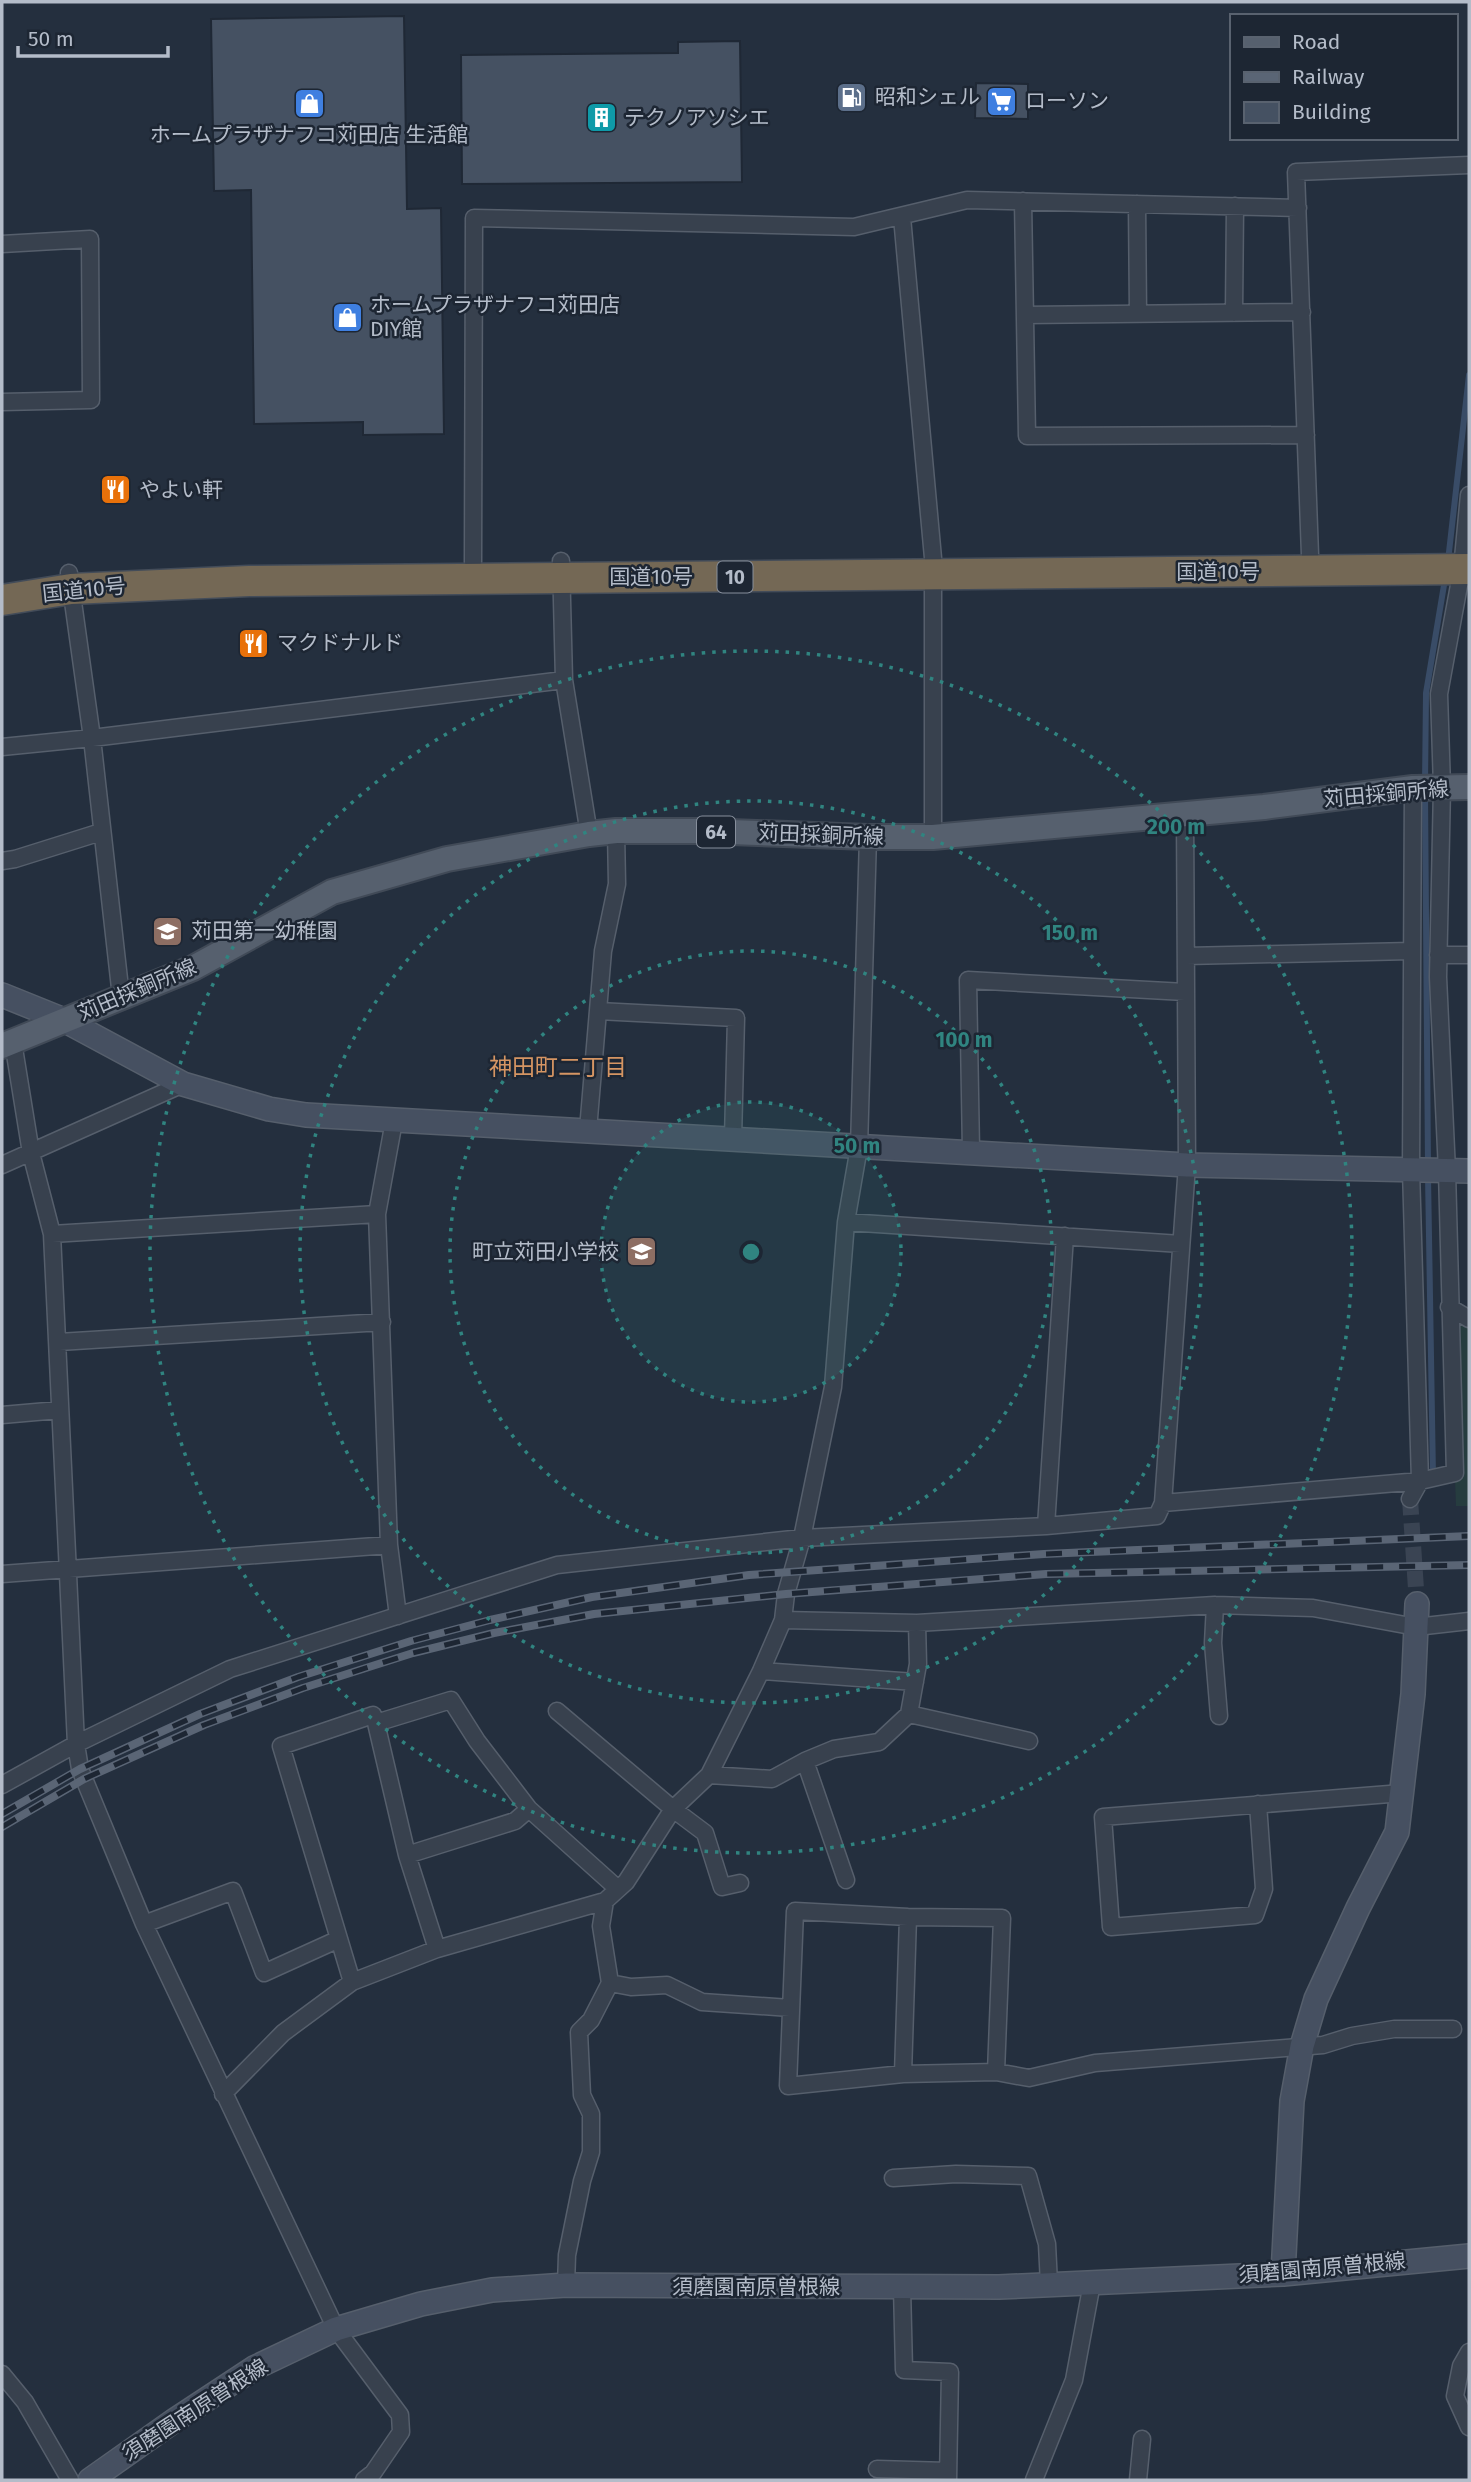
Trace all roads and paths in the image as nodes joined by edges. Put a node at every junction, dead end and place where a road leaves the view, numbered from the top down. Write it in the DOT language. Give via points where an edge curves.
graph roads {
  1 [pos="1469,165"];
  2 [pos="1023,201"];
  3 [pos="1137,204"];
  4 [pos="1234,206"];
  5 [pos="1298,208"];
  6 [pos="902,217"];
  7 [pos="2,244"];
  8 [pos="1302,312"];
  9 [pos="1234,313"];
  10 [pos="1138,314"];
  11 [pos="1025,315"];
  12 [pos="2,402"];
  13 [pos="1306,435"];
  14 [pos="1469,495"];
  15 [pos="1310,555"];
  16 [pos="1466,559"];
  17 [pos="473,562"];
  18 [pos="933,567"];
  19 [pos="561,570"];
  20 [pos="70,581"];
  21 [pos="2,583"];
  22 [pos="2,600"];
  23 [pos="564,680"];
  24 [pos="92,738"];
  25 [pos="2,747"];
  26 [pos="1442,787"];
  27 [pos="1469,787"];
  28 [pos="1413,788"];
  29 [pos="1185,814"];
  30 [pos="616,831"];
  31 [pos="101,832"];
  32 [pos="589,834"];
  33 [pos="868,837"];
  34 [pos="933,837"];
  35 [pos="2,861"];
  36 [pos="1411,951"];
  37 [pos="1469,955"];
  38 [pos="1186,956"];
  39 [pos="1438,956"];
  40 [pos="1185,992"];
  41 [pos="2,995"];
  42 [pos="121,997"];
  43 [pos="598,1011"];
  44 [pos="64,1020"];
  45 [pos="7,1044"];
  46 [pos="183,1084"];
  47 [pos="394,1121"];
  48 [pos="588,1130"];
  49 [pos="733,1139"];
  50 [pos="859,1147"];
  51 [pos="971,1151"];
  52 [pos="31,1153"];
  53 [pos="2,1165"];
  54 [pos="1187,1165"];
  55 [pos="1411,1170"];
  56 [pos="1458,1171"];
  57 [pos="377,1214"];
  58 [pos="846,1222"];
  59 [pos="52,1234"];
  60 [pos="1065,1236"];
  61 [pos="1181,1244"];
  62 [pos="1449,1307"];
  63 [pos="1469,1319"];
  64 [pos="382,1322"];
  65 [pos="59,1342"];
  66 [pos="59,1410"];
  67 [pos="2,1415"];
  68 [pos="1420,1482"];
  69 [pos="1410,1499"];
  70 [pos="1163,1503"];
  71 [pos="1046,1526"];
  72 [pos="802,1538"];
  73 [pos="389,1545"];
  74 [pos="66,1570"];
  75 [pos="2,1574"];
  76 [pos="1215,1605"];
  77 [pos="398,1616"];
  78 [pos="1417,1616"];
  79 [pos="783,1620"];
  80 [pos="1469,1621"];
  81 [pos="917,1623"];
  82 [pos="761,1671"];
  83 [pos="915,1682"];
  84 [pos="557,1711"];
  85 [pos="909,1714"];
  86 [pos="1219,1716"];
  87 [pos="376,1723"];
  88 [pos="1029,1741"];
  89 [pos="76,1744"];
  90 [pos="805,1760"];
  91 [pos="709,1775"];
  92 [pos="2,1785"];
  93 [pos="1402,1793"];
  94 [pos="1258,1804"];
  95 [pos="529,1809"];
  96 [pos="673,1809"];
  97 [pos="407,1854"];
  98 [pos="846,1880"];
  99 [pos="740,1883"];
  100 [pos="618,1889"];
  101 [pos="605,1902"];
  102 [pos="908,1917"];
  103 [pos="144,1924"];
  104 [pos="339,1939"];
  105 [pos="437,1949"];
  106 [pos="352,1982"];
  107 [pos="610,1983"];
  108 [pos="790,2008"];
  109 [pos="1452,2029"];
  110 [pos="1302,2046"];
  111 [pos="996,2072"];
  112 [pos="903,2074"];
  113 [pos="223,2094"];
  114 [pos="893,2178"];
  115 [pos="1469,2259"];
  116 [pos="1283,2274"];
  117 [pos="1092,2283"];
  118 [pos="1049,2284"];
  119 [pos="566,2286"];
  120 [pos="902,2287"];
  121 [pos="336,2329"];
  122 [pos="1469,2352"];
  123 [pos="2,2374"];
  124 [pos="1469,2427"];
  125 [pos="1142,2439"];
  126 [pos="877,2469"];
  127 [pos="378,2474"];
  128 [pos="948,2476"];
  129 [pos="70,2480"];
  130 [pos="90,2480"];
  131 [pos="364,2480"];
  132 [pos="1034,2480"];
  133 [pos="1138,2480"];
  1 -- 5 [label="street" via="1296,172"];
  2 -- 3 [label="street"];
  2 -- 6 [label="street" via="967,200"];
  2 -- 11 [label="street"];
  3 -- 4 [label="street"];
  3 -- 10 [label="street"];
  4 -- 5 [label="street"];
  4 -- 9 [label="street"];
  5 -- 8 [label="street"];
  6 -- 17 [label="street" via="854,227 474,218"];
  6 -- 18 [label="street"];
  7 -- 12 [label="street" via="90,239 91,400"];
  8 -- 9 [label="street"];
  8 -- 13 [label="street"];
  9 -- 10 [label="street"];
  10 -- 11 [label="street"];
  11 -- 13 [label="street" via="1027,436"];
  13 -- 15 [label="street"];
  14 -- 16 [label="street"];
  15 -- 16 [label="highway, 国道10号 / 10"];
  15 -- 18 [label="highway, 国道10号 / 10" via="1113,554"];
  16 -- 18 [label="highway, 国道10号 / 10"];
  16 -- 26 [label="street" via="1439,694"];
  17 -- 19 [label="highway, 国道10号 / 10"];
  17 -- 20 [label="highway, 国道10号 / 10" via="264,563"];
  18 -- 19 [label="highway, 国道10号 / 10"];
  18 -- 34 [label="street"];
  19 -- 20 [label="highway, 国道10号 / 10" via="249,582"];
  19 -- 23 [label="street"];
  20 -- 21 [label="highway, 国道10号 / 10"];
  20 -- 22 [label="highway, 国道10号 / 10"];
  20 -- 24 [label="street"];
  23 -- 24 [label="street"];
  23 -- 32 [label="street"];
  24 -- 25 [label="street"];
  24 -- 31 [label="street"];
  26 -- 27 [label="main road, 苅田採銅所線 / 64"];
  26 -- 28 [label="main road, 苅田採銅所線 / 64"];
  26 -- 39 [label="street"];
  28 -- 29 [label="main road, 苅田採銅所線 / 64"];
  28 -- 36 [label="street"];
  29 -- 34 [label="main road, 苅田採銅所線 / 64"];
  29 -- 38 [label="street"];
  30 -- 32 [label="main road, 苅田採銅所線 / 64"];
  30 -- 33 [label="main road, 苅田採銅所線 / 64"];
  30 -- 43 [label="street" via="617,884 603,951"];
  31 -- 35 [label="street"];
  31 -- 42 [label="street"];
  32 -- 42 [label="main road, 苅田採銅所線 / 64" via="447,859 332,892 194,968"];
  33 -- 34 [label="main road, 苅田採銅所線 / 64"];
  33 -- 50 [label="street"];
  36 -- 38 [label="street"];
  36 -- 55 [label="street"];
  37 -- 39 [label="street"];
  38 -- 40 [label="street"];
  39 -- 56 [label="street"];
  40 -- 51 [label="street" via="968,980"];
  40 -- 54 [label="street"];
  41 -- 44 [label="street"];
  42 -- 44 [label="main road, 苅田採銅所線 / 64"];
  43 -- 48 [label="street"];
  43 -- 49 [label="street" via="736,1018"];
  44 -- 45 [label="main road, 苅田採銅所線 / 64"];
  44 -- 46 [label="street"];
  45 -- 52 [label="street"];
  46 -- 47 [label="street" via="269,1109"];
  46 -- 52 [label="street"];
  47 -- 48 [label="street"];
  47 -- 57 [label="street"];
  48 -- 49 [label="street"];
  49 -- 50 [label="street"];
  50 -- 51 [label="street"];
  50 -- 58 [label="street"];
  51 -- 54 [label="street"];
  52 -- 53 [label="street"];
  52 -- 59 [label="street"];
  54 -- 55 [label="street"];
  54 -- 61 [label="street"];
  55 -- 56 [label="street"];
  55 -- 68 [label="street"];
  56 -- 62 [label="street"];
  57 -- 59 [label="street"];
  57 -- 64 [label="street"];
  58 -- 60 [label="street"];
  58 -- 72 [label="street" via="833,1387"];
  59 -- 65 [label="street"];
  60 -- 61 [label="street"];
  60 -- 71 [label="street"];
  61 -- 70 [label="street"];
  62 -- 63 [label="street"];
  62 -- 68 [label="street" via="1455,1473"];
  64 -- 65 [label="street"];
  64 -- 73 [label="street"];
  65 -- 66 [label="street"];
  66 -- 67 [label="street"];
  66 -- 74 [label="street"];
  68 -- 69 [label="street"];
  68 -- 70 [label="street"];
  70 -- 71 [label="street" via="1157,1516"];
  71 -- 72 [label="street"];
  72 -- 77 [label="street" via="557,1565"];
  72 -- 79 [label="street"];
  73 -- 74 [label="street"];
  73 -- 77 [label="street"];
  74 -- 75 [label="street"];
  74 -- 89 [label="street"];
  76 -- 78 [label="street"];
  76 -- 81 [label="street"];
  76 -- 86 [label="street"];
  77 -- 89 [label="street" via="230,1669"];
  78 -- 80 [label="street"];
  78 -- 93 [label="street"];
  79 -- 81 [label="street"];
  79 -- 82 [label="street"];
  81 -- 83 [label="street"];
  82 -- 83 [label="street"];
  82 -- 91 [label="street"];
  83 -- 85 [label="street"];
  84 -- 96 [label="street"];
  85 -- 88 [label="street"];
  85 -- 90 [label="street" via="878,1742 834,1749"];
  87 -- 95 [label="street" via="451,1700"];
  87 -- 97 [label="street"];
  87 -- 104 [label="street" via="373,1716 281,1746"];
  89 -- 92 [label="street"];
  89 -- 103 [label="street" via="80,1769"];
  90 -- 91 [label="street" via="772,1779"];
  90 -- 98 [label="street"];
  91 -- 96 [label="street"];
  93 -- 94 [label="street"];
  93 -- 110 [label="street" via="1397,1832 1316,1999"];
  94 -- 94 [label="street" via="1264,1889 1255,1915 1111,1927 1103,1817"];
  95 -- 97 [label="street" via="514,1821"];
  95 -- 100 [label="street"];
  96 -- 99 [label="street" via="705,1833 722,1887"];
  96 -- 100 [label="street"];
  97 -- 105 [label="street"];
  100 -- 101 [label="street"];
  101 -- 105 [label="street"];
  101 -- 107 [label="street" via="601,1926"];
  102 -- 108 [label="street" via="795,1911"];
  102 -- 111 [label="street" via="1002,1918"];
  102 -- 112 [label="street"];
  103 -- 104 [label="street" via="233,1891 264,1973"];
  103 -- 113 [label="street"];
  104 -- 106 [label="street"];
  105 -- 106 [label="street"];
  106 -- 113 [label="street" via="283,2033"];
  107 -- 108 [label="street" via="631,1987 667,1984 702,2002"];
  107 -- 119 [label="street" via="591,2020 579,2032 582,2095 591,2114 591,2152 567,2255"];
  108 -- 112 [label="street" via="788,2086"];
  109 -- 110 [label="street" via="1394,2029"];
  110 -- 111 [label="street" via="1095,2063 1029,2078"];
  110 -- 116 [label="street" via="1292,2101"];
  111 -- 112 [label="street"];
  113 -- 121 [label="street"];
  114 -- 118 [label="street" via="1028,2176 1046,2244"];
  115 -- 116 [label="street, 須磨園南原曽根線"];
  116 -- 117 [label="street, 須磨園南原曽根線"];
  117 -- 118 [label="street, 須磨園南原曽根線"];
  117 -- 132 [label="street" via="1074,2380"];
  118 -- 120 [label="street, 須磨園南原曽根線"];
  119 -- 120 [label="street, 須磨園南原曽根線"];
  119 -- 121 [label="street, 須磨園南原曽根線" via="492,2290 421,2304"];
  120 -- 128 [label="street" via="904,2370 950,2372"];
  121 -- 127 [label="street" via="400,2415 401,2432"];
  121 -- 130 [label="street, 須磨園南原曽根線" via="254,2368"];
  122 -- 124 [label="street" via="1455,2396"];
  123 -- 129 [label="street" via="25,2402"];
  125 -- 133 [label="street"];
  126 -- 128 [label="street"];
  127 -- 131 [label="street"];
}
